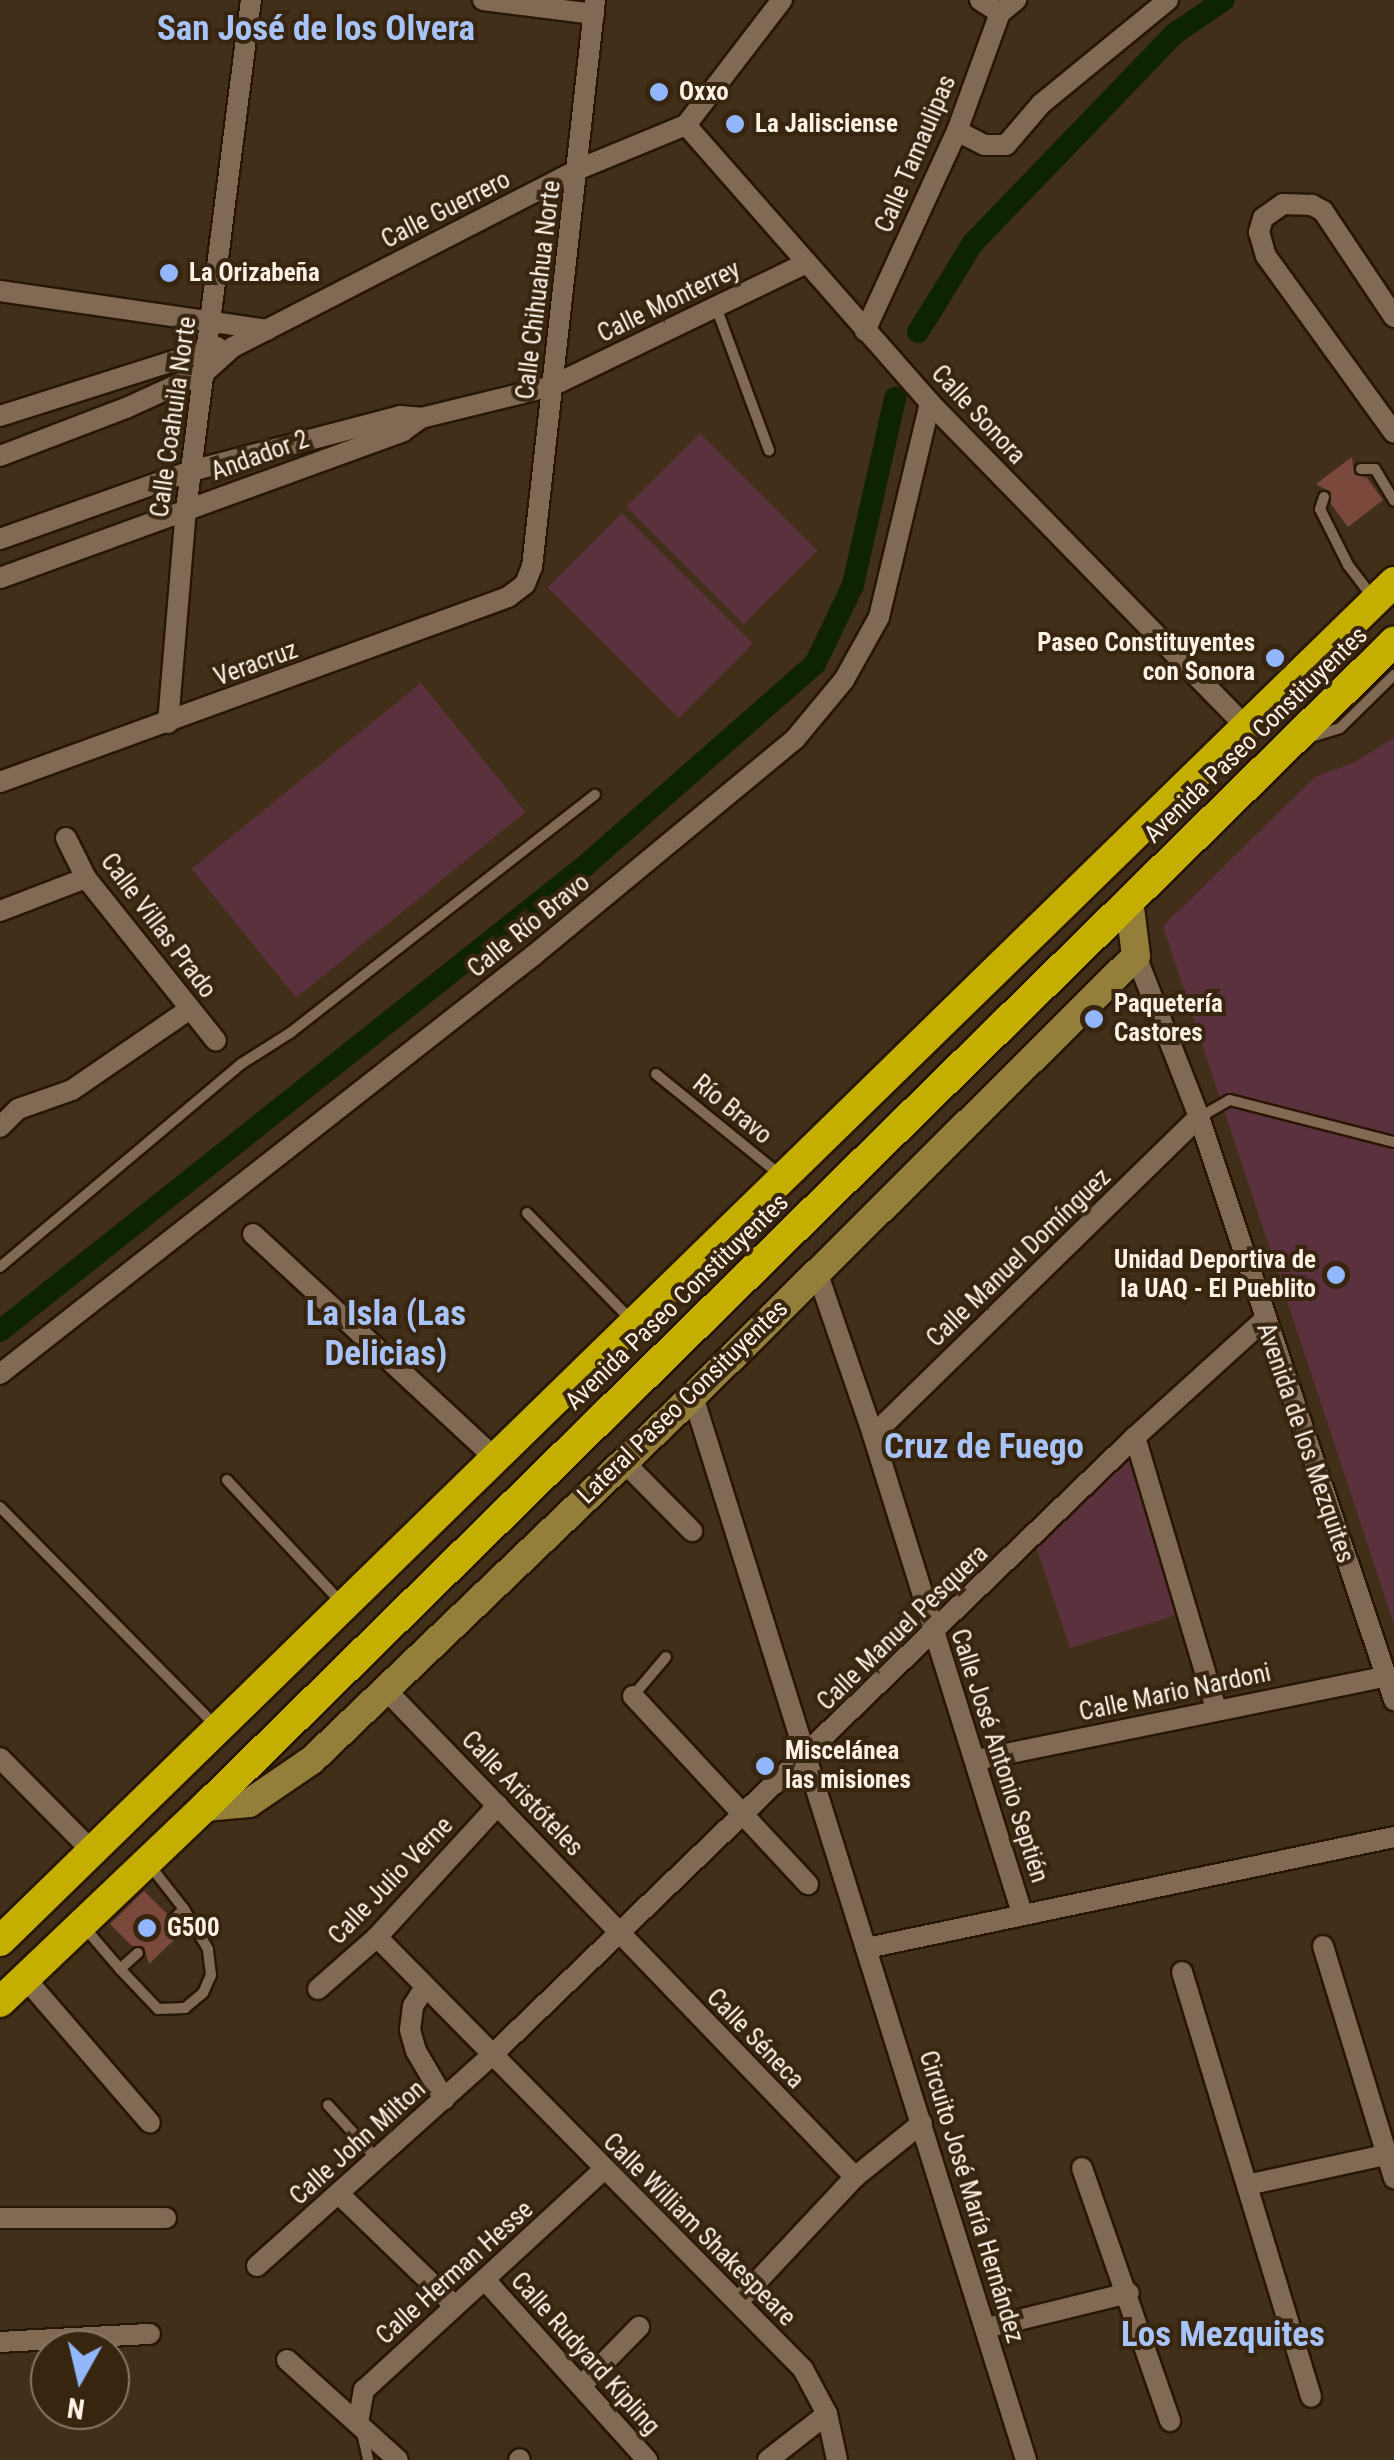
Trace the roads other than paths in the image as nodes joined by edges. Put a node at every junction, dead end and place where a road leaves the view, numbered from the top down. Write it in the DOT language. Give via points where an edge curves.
graph roads {
  1 [pos="251,0"];
  2 [pos="483,0"];
  3 [pos="980,0"];
  4 [pos="1168,0"];
  5 [pos="774,2"];
  6 [pos="1008,6"];
  7 [pos="594,7"];
  8 [pos="686,125"];
  9 [pos="957,131"];
  10 [pos="579,169"];
  11 [pos="807,263"];
  12 [pos="0,291"];
  13 [pos="716,307"];
  14 [pos="1394,316"];
  15 [pos="213,320"];
  16 [pos="267,330"];
  17 [pos="871,338"];
  18 [pos="208,347"];
  19 [pos="234,348"];
  20 [pos="205,372"];
  21 [pos="552,386"];
  22 [pos="924,397"];
  23 [pos="0,416"];
  24 [pos="421,418"];
  25 [pos="1394,434"];
  26 [pos="770,450"];
  27 [pos="0,456"];
  28 [pos="1361,469"];
  29 [pos="191,471"];
  30 [pos="1324,496"];
  31 [pos="1394,501"];
  32 [pos="186,510"];
  33 [pos="0,538"];
  34 [pos="0,578"];
  35 [pos="525,584"];
  36 [pos="1385,591"];
  37 [pos="1394,642"];
  38 [pos="1394,675"];
  39 [pos="168,723"];
  40 [pos="1246,727"];
  41 [pos="1291,743"];
  42 [pos="0,782"];
  43 [pos="596,795"];
  44 [pos="66,838"];
  45 [pos="86,878"];
  46 [pos="1129,900"];
  47 [pos="0,910"];
  48 [pos="1136,956"];
  49 [pos="190,1009"];
  50 [pos="216,1041"];
  51 [pos="656,1074"];
  52 [pos="1200,1117"];
  53 [pos="0,1128"];
  54 [pos="1394,1142"];
  55 [pos="782,1177"];
  56 [pos="527,1213"];
  57 [pos="252,1234"];
  58 [pos="0,1267"];
  59 [pos="818,1272"];
  60 [pos="1264,1320"];
  61 [pos="633,1323"];
  62 [pos="0,1374"];
  63 [pos="692,1396"];
  64 [pos="873,1436"];
  65 [pos="1135,1436"];
  66 [pos="495,1458"];
  67 [pos="622,1460"];
  68 [pos="227,1480"];
  69 [pos="0,1507"];
  70 [pos="692,1531"];
  71 [pos="344,1606"];
  72 [pos="933,1633"];
  73 [pos="666,1657"];
  74 [pos="1384,1677"];
  75 [pos="387,1691"];
  76 [pos="633,1696"];
  77 [pos="1394,1700"];
  78 [pos="1216,1709"];
  79 [pos="218,1728"];
  80 [pos="806,1757"];
  81 [pos="0,1758"];
  82 [pos="976,1760"];
  83 [pos="498,1805"];
  84 [pos="205,1807"];
  85 [pos="744,1814"];
  86 [pos="1394,1836"];
  87 [pos="93,1852"];
  88 [pos="147,1861"];
  89 [pos="808,1884"];
  90 [pos="184,1909"];
  91 [pos="1022,1913"];
  92 [pos="173,1920"];
  93 [pos="81,1924"];
  94 [pos="621,1933"];
  95 [pos="377,1937"];
  96 [pos="0,1941"];
  97 [pos="1323,1946"];
  98 [pos="867,1948"];
  99 [pos="138,1953"];
  100 [pos="120,1969"];
  101 [pos="1182,1972"];
  102 [pos="25,1978"];
  103 [pos="424,1987"];
  104 [pos="318,1989"];
  105 [pos="0,2002"];
  106 [pos="491,2056"];
  107 [pos="444,2099"];
  108 [pos="328,2105"];
  109 [pos="150,2123"];
  110 [pos="922,2123"];
  111 [pos="1391,2154"];
  112 [pos="378,2160"];
  113 [pos="1082,2168"];
  114 [pos="603,2170"];
  115 [pos="855,2177"];
  116 [pos="1394,2178"];
  117 [pos="1247,2185"];
  118 [pos="340,2194"];
  119 [pos="0,2218"];
  120 [pos="166,2218"];
  121 [pos="257,2266"];
  122 [pos="486,2281"];
  123 [pos="1129,2293"];
  124 [pos="738,2302"];
  125 [pos="454,2305"];
  126 [pos="639,2327"];
  127 [pos="986,2328"];
  128 [pos="150,2334"];
  129 [pos="0,2342"];
  130 [pos="287,2360"];
  131 [pos="581,2386"];
  132 [pos="1311,2397"];
  133 [pos="826,2414"];
  134 [pos="1170,2420"];
  135 [pos="358,2423"];
  136 [pos="368,2460"];
  137 [pos="398,2460"];
  138 [pos="647,2460"];
  139 [pos="768,2460"];
  140 [pos="837,2460"];
  141 [pos="1026,2460"];
  1 -- 15 [label="street, Calle Coahuila Norte"];
  2 -- 7 [label="street"];
  3 -- 6 [label="street"];
  4 -- 9 [label="street" via="1041,104 1006,145 985,145"];
  5 -- 8 [label="street"];
  6 -- 9 [label="street, Calle Tamaulipas"];
  7 -- 10 [label="street, Calle Chihuahua Norte"];
  8 -- 10 [label="street, Calle Guerrero"];
  8 -- 11 [label="street, Calle Sonora"];
  9 -- 17 [label="street, Calle Tamaulipas"];
  10 -- 16 [label="street, Calle Guerrero"];
  10 -- 21 [label="street, Calle Chihuahua Norte"];
  11 -- 13 [label="street, Calle Monterrey"];
  11 -- 17 [label="street, Calle Sonora"];
  12 -- 15 [label="street"];
  13 -- 21 [label="street, Calle Monterrey"];
  13 -- 26 [label="lane"];
  14 -- 25 [label="street" via="1323,211 1283,204 1263,218 1266,256"];
  15 -- 16 [label="street"];
  15 -- 18 [label="street, Calle Coahuila Norte"];
  16 -- 19 [label="street, Calle Guerrero"];
  17 -- 22 [label="street, Calle Sonora"];
  18 -- 19 [label="street"];
  18 -- 20 [label="street, Calle Coahuila Norte"];
  18 -- 23 [label="street"];
  19 -- 20 [label="street, Calle Guerrero"];
  20 -- 27 [label="street, Calle Guerrero"];
  20 -- 29 [label="street, Calle Coahuila Norte"];
  21 -- 24 [label="street, Andador 2"];
  21 -- 35 [label="street, Calle Chihuahua Norte"];
  22 -- 40 [label="street, Calle Sonora"];
  22 -- 62 [label="street, Calle Río Bravo" via="879,617 844,680 795,739 534,955"];
  24 -- 29 [label="street, Andador 2" via="400,416"];
  24 -- 32 [label="street, Andador 2" via="403,431"];
  28 -- 31 [label="lane" via="1375,469"];
  29 -- 32 [label="street, Calle Coahuila Norte"];
  29 -- 33 [label="street, Andador 2"];
  30 -- 36 [label="lane" via="1320,508 1348,566"];
  32 -- 34 [label="street, Andador 2"];
  32 -- 39 [label="street, Calle Coahuila Norte"];
  35 -- 39 [label="street, Veracruz" via="508,597"];
  36 -- 40 [label="highway, Avenida Paseo Constituyentes"];
  37 -- 41 [label="highway, Avenida Paseo Constituyentes"];
  38 -- 41 [label="lane" via="1340,728"];
  39 -- 42 [label="street, Veracruz"];
  40 -- 55 [label="highway, Avenida Paseo Constituyentes"];
  41 -- 46 [label="highway, Avenida Paseo Constituyentes"];
  43 -- 58 [label="lane" via="290,1034 241,1064"];
  44 -- 45 [label="street, Calle Villas Prado"];
  45 -- 47 [label="street"];
  45 -- 49 [label="street, Calle Villas Prado"];
  46 -- 48 [label="street, Avenida de los Mezquites"];
  46 -- 84 [label="highway, Avenida Paseo Constituyentes"];
  48 -- 52 [label="street, Avenida de los Mezquites"];
  48 -- 59 [label="street, Lateral Paseo Consituyentes"];
  49 -- 50 [label="street, Calle Villas Prado"];
  49 -- 53 [label="street" via="72,1090 18,1109"];
  51 -- 55 [label="lane, Río Bravo"];
  52 -- 54 [label="lane" via="1230,1100"];
  52 -- 60 [label="street, Avenida de los Mezquites"];
  52 -- 64 [label="street, Calle Manuel Domínguez"];
  55 -- 61 [label="highway, Avenida Paseo Constituyentes"];
  56 -- 61 [label="lane"];
  57 -- 66 [label="street"];
  59 -- 63 [label="street, Lateral Paseo Consituyentes"];
  59 -- 64 [label="street, Calle José Antonio Septién"];
  60 -- 65 [label="street, Calle Manuel Pesquera"];
  60 -- 74 [label="street, Avenida de los Mezquites"];
  61 -- 66 [label="highway, Avenida Paseo Constituyentes"];
  63 -- 67 [label="street, Lateral Paseo Consituyentes"];
  63 -- 80 [label="street, Circuito José María Hernández"];
  64 -- 72 [label="street, Calle José Antonio Septién"];
  65 -- 72 [label="street, Calle Manuel Pesquera"];
  65 -- 78 [label="street"];
  66 -- 71 [label="highway, Avenida Paseo Constituyentes"];
  67 -- 70 [label="street"];
  67 -- 75 [label="street, Lateral Paseo Consituyentes"];
  68 -- 71 [label="lane"];
  69 -- 79 [label="lane"];
  71 -- 79 [label="highway, Avenida Paseo Constituyentes"];
  72 -- 80 [label="street, Calle Manuel Pesquera"];
  72 -- 82 [label="street, Calle José Antonio Septién"];
  73 -- 76 [label="lane"];
  74 -- 77 [label="street, Avenida de los Mezquites"];
  74 -- 78 [label="street, Calle Mario Nardoni"];
  75 -- 83 [label="street, Calle Aristóteles"];
  75 -- 84 [label="street, Lateral Paseo Consituyentes" via="312,1760 249,1803"];
  76 -- 85 [label="street"];
  78 -- 82 [label="street, Calle Mario Nardoni"];
  79 -- 87 [label="highway, Avenida Paseo Constituyentes"];
  80 -- 85 [label="street, Calle Manuel Pesquera"];
  80 -- 98 [label="street, Circuito José María Hernández"];
  81 -- 87 [label="street"];
  82 -- 91 [label="street, Calle José Antonio Septién"];
  83 -- 94 [label="street, Calle Aristóteles"];
  83 -- 95 [label="street, Calle Julio Verne"];
  84 -- 88 [label="highway, Avenida Paseo Constituyentes"];
  85 -- 89 [label="street"];
  85 -- 94 [label="street, Calle Manuel Pesquera"];
  86 -- 91 [label="street"];
  87 -- 96 [label="highway, Avenida Paseo Constituyentes"];
  88 -- 90 [label="lane"];
  88 -- 93 [label="highway, Avenida Paseo Constituyentes"];
  90 -- 92 [label="lane"];
  90 -- 100 [label="lane" via="208,1950 211,1975 203,1992 184,2008 158,2009"];
  91 -- 98 [label="street"];
  93 -- 100 [label="lane"];
  93 -- 102 [label="highway, Avenida Paseo Constituyentes"];
  94 -- 106 [label="street, Calle Manuel Pesquera"];
  94 -- 115 [label="street, Calle Séneca"];
  95 -- 103 [label="street, Calle William Shakespeare"];
  95 -- 104 [label="street, Calle Julio Verne"];
  97 -- 111 [label="street"];
  98 -- 110 [label="street, Circuito José María Hernández"];
  99 -- 100 [label="lane"];
  101 -- 117 [label="street"];
  102 -- 105 [label="highway, Avenida Paseo Constituyentes"];
  102 -- 109 [label="street"];
  103 -- 106 [label="street, Calle William Shakespeare"];
  103 -- 107 [label="street" via="410,2030"];
  106 -- 107 [label="street, Calle John Milton"];
  106 -- 114 [label="street, Calle William Shakespeare"];
  107 -- 112 [label="street, Calle John Milton"];
  108 -- 112 [label="lane"];
  110 -- 115 [label="street"];
  110 -- 127 [label="street, Circuito José María Hernández"];
  111 -- 116 [label="street"];
  111 -- 117 [label="street"];
  112 -- 118 [label="street, Calle John Milton"];
  113 -- 123 [label="street"];
  114 -- 122 [label="street, Calle Herman Hesse"];
  114 -- 124 [label="street, Calle William Shakespeare"];
  115 -- 124 [label="street"];
  117 -- 132 [label="street"];
  118 -- 121 [label="street, Calle John Milton"];
  118 -- 125 [label="street"];
  119 -- 120 [label="street"];
  122 -- 125 [label="street, Calle Herman Hesse"];
  122 -- 131 [label="street, Calle Rudyard Kipling"];
  123 -- 127 [label="street"];
  123 -- 134 [label="street"];
  124 -- 133 [label="street, Calle William Shakespeare" via="803,2370"];
  125 -- 135 [label="street, Calle Herman Hesse" via="364,2390"];
  126 -- 131 [label="street"];
  127 -- 141 [label="street, Circuito José María Hernández"];
  128 -- 129 [label="street"];
  130 -- 135 [label="street"];
  131 -- 138 [label="street, Calle Rudyard Kipling"];
  133 -- 139 [label="street"];
  133 -- 140 [label="street, Calle William Shakespeare"];
  135 -- 136 [label="lane"];
  135 -- 137 [label="street"];
}
